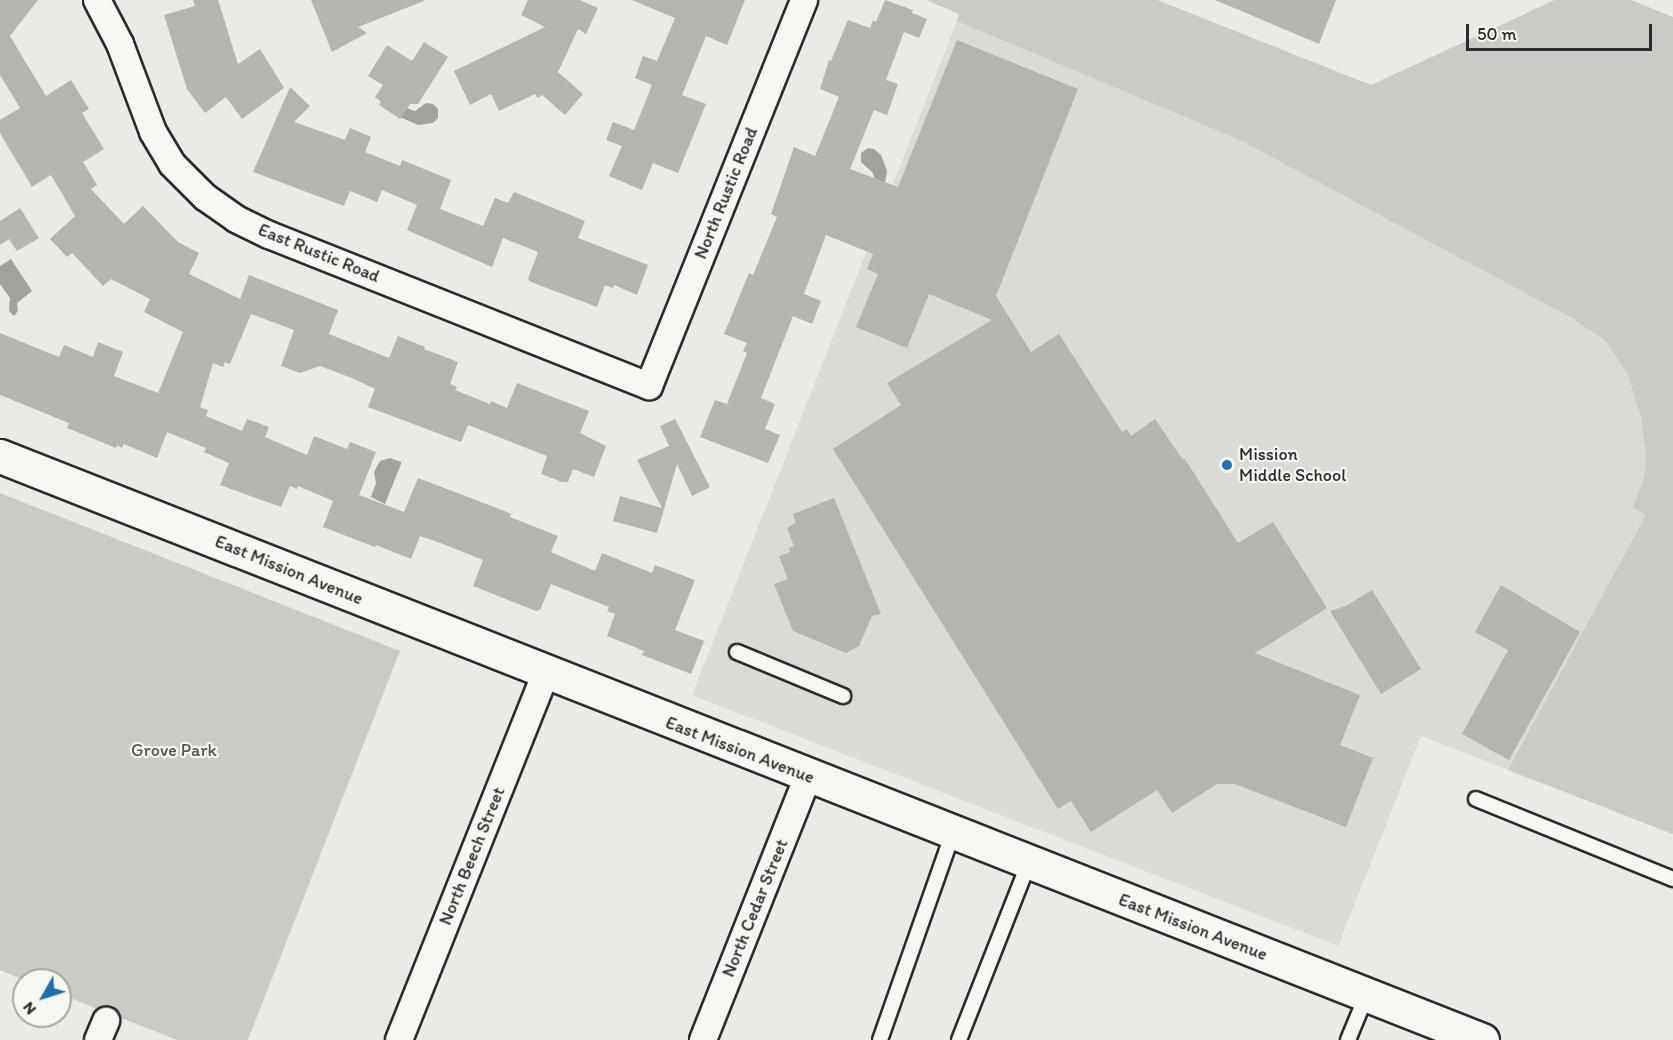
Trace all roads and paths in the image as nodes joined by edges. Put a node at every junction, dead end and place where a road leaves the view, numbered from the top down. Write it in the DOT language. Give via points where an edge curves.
graph roads {
  1 [pos="97,0"];
  2 [pos="804,0"];
  3 [pos="649,386"];
  4 [pos="0,456"];
  5 [pos="736,652"];
  6 [pos="546,672"];
  7 [pos="843,696"];
  8 [pos="808,776"];
  9 [pos="1476,799"];
  10 [pos="953,833"];
  11 [pos="1029,862"];
  12 [pos="1673,879"];
  13 [pos="1367,994"];
  14 [pos="1470,1038"];
  15 [pos="399,1040"];
  16 [pos="703,1040"];
  17 [pos="880,1040"];
  18 [pos="959,1040"];
  19 [pos="1348,1040"];
  1 -- 3 [label="street, East Rustic Road" via="120,44 153,132 172,164 205,197 236,219"];
  2 -- 3 [label="street, North Rustic Road"];
  4 -- 6 [label="main road, East Mission Avenue"];
  5 -- 7 [label="lane"];
  6 -- 8 [label="main road, East Mission Avenue"];
  6 -- 15 [label="street, North Beech Street"];
  8 -- 10 [label="main road, East Mission Avenue"];
  8 -- 16 [label="street, North Cedar Street"];
  9 -- 12 [label="lane"];
  10 -- 11 [label="main road, East Mission Avenue"];
  10 -- 17 [label="lane"];
  11 -- 13 [label="main road, East Mission Avenue"];
  11 -- 18 [label="lane"];
  13 -- 14 [label="main road, East Mission Avenue"];
  13 -- 19 [label="lane"];
}
